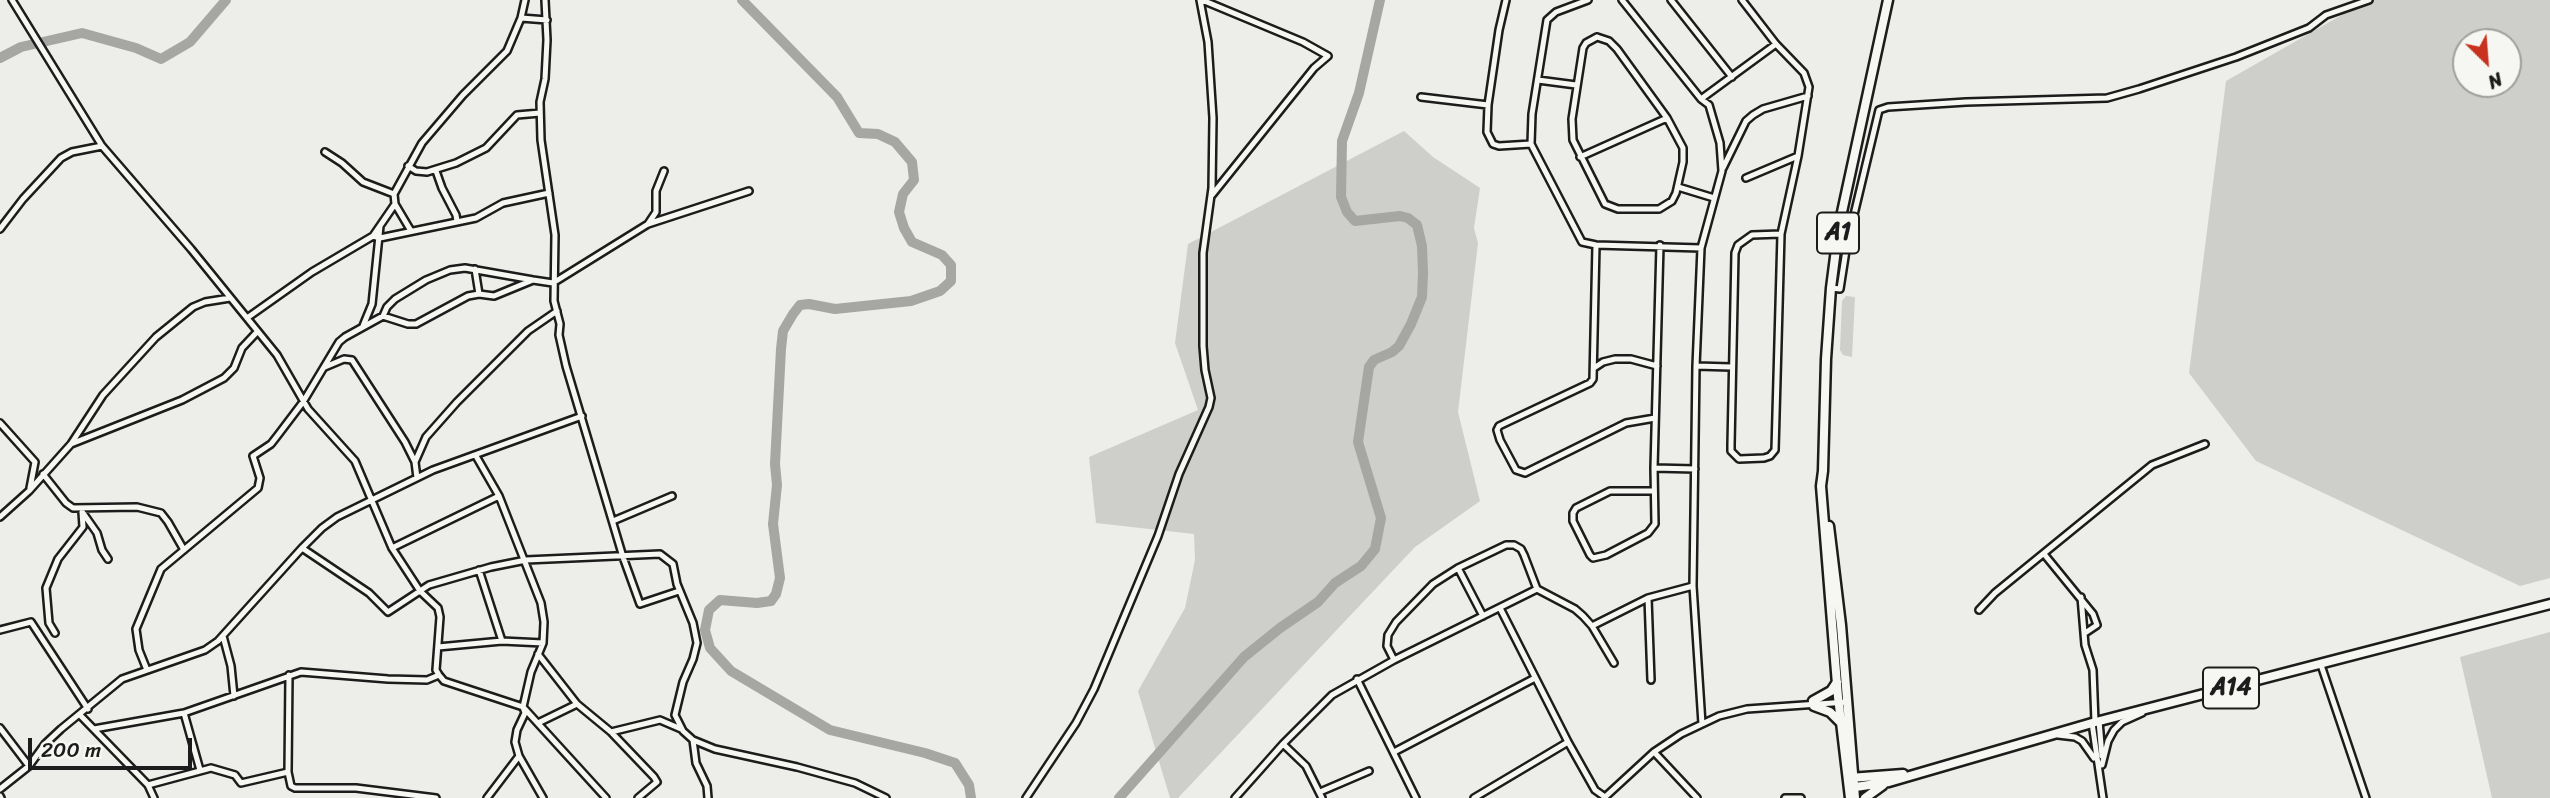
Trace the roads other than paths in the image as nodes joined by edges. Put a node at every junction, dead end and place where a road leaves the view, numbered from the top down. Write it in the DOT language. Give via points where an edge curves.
graph roads {
  1 [pos="12,0"];
  2 [pos="525,0"];
  3 [pos="545,0"];
  4 [pos="1201,0"];
  5 [pos="1506,0"];
  6 [pos="1588,0"];
  7 [pos="1622,0"];
  8 [pos="1671,0"];
  9 [pos="1742,0"];
  10 [pos="1888,0"];
  11 [pos="2370,0"];
  12 [pos="1576,2"];
  13 [pos="521,18"];
  14 [pos="547,20"];
  15 [pos="1776,44"];
  16 [pos="1732,77"];
  17 [pos="1538,79"];
  18 [pos="1576,85"];
  19 [pos="1808,96"];
  20 [pos="1421,97"];
  21 [pos="1701,99"];
  22 [pos="1489,105"];
  23 [pos="540,113"];
  24 [pos="1667,118"];
  25 [pos="1531,144"];
  26 [pos="102,146"];
  27 [pos="325,152"];
  28 [pos="1798,156"];
  29 [pos="1580,157"];
  30 [pos="408,166"];
  31 [pos="436,171"];
  32 [pos="664,171"];
  33 [pos="1722,171"];
  34 [pos="1746,178"];
  35 [pos="1678,187"];
  36 [pos="749,191"];
  37 [pos="549,193"];
  38 [pos="394,194"];
  39 [pos="1210,197"];
  40 [pos="1714,198"];
  41 [pos="395,204"];
  42 [pos="457,221"];
  43 [pos="380,224"];
  44 [pos="648,224"];
  45 [pos="0,229"];
  46 [pos="411,231"];
  47 [pos="1781,234"];
  48 [pos="373,236"];
  49 [pos="380,238"];
  50 [pos="1596,245"];
  51 [pos="1660,245"];
  52 [pos="1701,248"];
  53 [pos="475,269"];
  54 [pos="533,280"];
  55 [pos="553,283"];
  56 [pos="1831,288"];
  57 [pos="479,294"];
  58 [pos="230,298"];
  59 [pos="557,311"];
  60 [pos="383,316"];
  61 [pos="247,318"];
  62 [pos="362,328"];
  63 [pos="257,332"];
  64 [pos="1657,366"];
  65 [pos="1696,366"];
  66 [pos="1731,367"];
  67 [pos="323,368"];
  68 [pos="1594,368"];
  69 [pos="303,402"];
  70 [pos="582,416"];
  71 [pos="1655,418"];
  72 [pos="0,423"];
  73 [pos="71,444"];
  74 [pos="2205,444"];
  75 [pos="476,456"];
  76 [pos="415,462"];
  77 [pos="1654,468"];
  78 [pos="1695,469"];
  79 [pos="1823,471"];
  80 [pos="43,474"];
  81 [pos="417,478"];
  82 [pos="29,491"];
  83 [pos="1654,491"];
  84 [pos="499,496"];
  85 [pos="673,496"];
  86 [pos="372,502"];
  87 [pos="81,510"];
  88 [pos="0,517"];
  89 [pos="613,522"];
  90 [pos="302,548"];
  91 [pos="392,548"];
  92 [pos="184,550"];
  93 [pos="2044,554"];
  94 [pos="623,557"];
  95 [pos="108,559"];
  96 [pos="526,560"];
  97 [pos="1458,568"];
  98 [pos="479,570"];
  99 [pos="1693,586"];
  100 [pos="1537,589"];
  101 [pos="420,591"];
  102 [pos="679,591"];
  103 [pos="2081,597"];
  104 [pos="1648,598"];
  105 [pos="2550,604"];
  106 [pos="1500,608"];
  107 [pos="1979,610"];
  108 [pos="1483,617"];
  109 [pos="1592,626"];
  110 [pos="0,631"];
  111 [pos="55,633"];
  112 [pos="2085,633"];
  113 [pos="223,636"];
  114 [pos="502,641"];
  115 [pos="543,643"];
  116 [pos="438,648"];
  117 [pos="538,654"];
  118 [pos="1394,660"];
  119 [pos="1614,663"];
  120 [pos="2321,665"];
  121 [pos="147,670"];
  122 [pos="289,675"];
  123 [pos="439,675"];
  124 [pos="1535,678"];
  125 [pos="1357,679"];
  126 [pos="1651,680"];
  127 [pos="1837,681"];
  128 [pos="234,696"];
  129 [pos="1843,700"];
  130 [pos="577,704"];
  131 [pos="1810,704"];
  132 [pos="523,707"];
  133 [pos="88,709"];
  134 [pos="2151,709"];
  135 [pos="184,713"];
  136 [pos="80,715"];
  137 [pos="2095,722"];
  138 [pos="538,723"];
  139 [pos="1702,724"];
  140 [pos="1841,724"];
  141 [pos="0,728"];
  142 [pos="94,729"];
  143 [pos="684,731"];
  144 [pos="611,732"];
  145 [pos="2050,735"];
  146 [pos="693,740"];
  147 [pos="1568,742"];
  148 [pos="1283,744"];
  149 [pos="1852,750"];
  150 [pos="1394,752"];
  151 [pos="1654,752"];
  152 [pos="519,756"];
  153 [pos="2096,760"];
  154 [pos="2102,765"];
  155 [pos="29,766"];
  156 [pos="200,770"];
  157 [pos="1369,771"];
  158 [pos="288,772"];
  159 [pos="1912,774"];
  160 [pos="1877,775"];
  161 [pos="1850,778"];
  162 [pos="2101,780"];
  163 [pos="1889,782"];
  164 [pos="148,785"];
  165 [pos="1851,788"];
  166 [pos="0,789"];
  167 [pos="1321,795"];
  168 [pos="154,798"];
  169 [pos="436,798"];
  170 [pos="487,798"];
  171 [pos="542,798"];
  172 [pos="606,798"];
  173 [pos="638,798"];
  174 [pos="708,798"];
  175 [pos="886,798"];
  176 [pos="1026,798"];
  177 [pos="1235,798"];
  178 [pos="1416,798"];
  179 [pos="1474,798"];
  180 [pos="1604,798"];
  181 [pos="1697,798"];
  182 [pos="1784,798"];
  183 [pos="1801,798"];
  184 [pos="1850,798"];
  185 [pos="1856,798"];
  186 [pos="1865,798"];
  187 [pos="2103,798"];
  188 [pos="2366,798"];
  1 -- 26 [label="street"];
  2 -- 13 [label="street"];
  3 -- 14 [label="street"];
  4 -- 39 [label="street" via="1213,118"];
  4 -- 39 [label="street" via="1328,56"];
  5 -- 22 [label="street"];
  6 -- 12 [label="street"];
  7 -- 21 [label="street"];
  8 -- 16 [label="street"];
  9 -- 15 [label="street"];
  10 -- 56 [label="highway, A1" via="1846,191"];
  11 -- 56 [label="street" via="2236,57 2107,98 1879,110 1840,289"];
  12 -- 17 [label="street" via="1547,20"];
  13 -- 14 [label="street"];
  13 -- 30 [label="street" via="507,51 435,126"];
  14 -- 23 [label="street"];
  15 -- 16 [label="street"];
  15 -- 19 [label="street" via="1804,73"];
  16 -- 21 [label="street"];
  17 -- 18 [label="street"];
  17 -- 25 [label="street"];
  18 -- 24 [label="street" via="1583,48 1591,39 1604,38"];
  18 -- 29 [label="street" via="1572,128"];
  19 -- 28 [label="street"];
  19 -- 33 [label="street" via="1763,109 1746,121"];
  20 -- 22 [label="street"];
  21 -- 33 [label="street" via="1709,105 1716,125"];
  22 -- 25 [label="street" via="1487,132 1493,144"];
  23 -- 31 [label="street" via="517,114 486,148"];
  23 -- 37 [label="street"];
  24 -- 29 [label="street"];
  24 -- 35 [label="street" via="1683,148"];
  25 -- 50 [label="street" via="1577,235"];
  26 -- 45 [label="street" via="61,158"];
  26 -- 58 [label="street"];
  27 -- 38 [label="street" via="363,182"];
  28 -- 34 [label="street"];
  28 -- 47 [label="street"];
  29 -- 35 [label="street" via="1610,208 1659,209 1672,201"];
  30 -- 31 [label="street" via="421,172"];
  30 -- 38 [label="street"];
  31 -- 42 [label="street"];
  32 -- 44 [label="street" via="656,191 656,212"];
  33 -- 40 [label="street"];
  35 -- 40 [label="street"];
  36 -- 44 [label="street"];
  37 -- 42 [label="street" via="503,203 484,215"];
  37 -- 55 [label="street" via="556,250"];
  38 -- 41 [label="street"];
  39 -- 176 [label="street" via="1202,320 1209,407 1094,689"];
  40 -- 52 [label="street"];
  41 -- 43 [label="street"];
  41 -- 46 [label="street"];
  42 -- 46 [label="street"];
  43 -- 48 [label="street"];
  43 -- 49 [label="street"];
  44 -- 55 [label="street"];
  46 -- 49 [label="street"];
  47 -- 66 [label="street" via="1752,235 1738,245"];
  47 -- 66 [label="street" via="1776,443 1770,456 1738,458 1731,451"];
  48 -- 49 [label="street"];
  48 -- 61 [label="street"];
  49 -- 62 [label="street" via="372,304"];
  50 -- 51 [label="street"];
  50 -- 68 [label="street"];
  51 -- 52 [label="street"];
  51 -- 64 [label="street"];
  52 -- 65 [label="street"];
  53 -- 54 [label="street"];
  53 -- 57 [label="street"];
  53 -- 60 [label="street" via="450,270 426,280 395,299"];
  54 -- 55 [label="street"];
  54 -- 57 [label="street" via="494,296"];
  55 -- 59 [label="street"];
  56 -- 79 [label="highway, A1"];
  57 -- 60 [label="street" via="416,324"];
  58 -- 61 [label="street"];
  58 -- 73 [label="street" via="193,307 156,337 103,395"];
  59 -- 70 [label="street" via="566,366"];
  59 -- 76 [label="street" via="527,331 457,402 426,437"];
  60 -- 62 [label="street"];
  61 -- 63 [label="street"];
  62 -- 67 [label="street" via="339,342"];
  63 -- 69 [label="street" via="277,355"];
  63 -- 73 [label="street" via="224,378 182,400"];
  64 -- 68 [label="street" via="1615,359"];
  64 -- 71 [label="street"];
  65 -- 66 [label="street"];
  65 -- 78 [label="street"];
  67 -- 69 [label="street"];
  67 -- 76 [label="street" via="352,360"];
  68 -- 71 [label="street" via="1590,383 1499,426 1500,440 1516,470 1531,471 1626,423"];
  69 -- 86 [label="street" via="355,461"];
  69 -- 92 [label="street" via="271,444 253,456 260,478 258,488"];
  70 -- 75 [label="street"];
  70 -- 89 [label="street"];
  71 -- 77 [label="street"];
  72 -- 82 [label="street" via="35,462"];
  73 -- 80 [label="street"];
  74 -- 93 [label="street" via="2152,465"];
  75 -- 81 [label="street"];
  75 -- 84 [label="street"];
  76 -- 81 [label="street"];
  77 -- 78 [label="street"];
  77 -- 83 [label="street"];
  78 -- 99 [label="street"];
  79 -- 127 [label="highway, A1" via="1823,525"];
  79 -- 129 [label="highway, A1" via="1841,625"];
  80 -- 82 [label="street"];
  80 -- 87 [label="street" via="66,503"];
  81 -- 86 [label="street"];
  82 -- 88 [label="street"];
  83 -- 83 [label="street" via="1654,529 1593,558 1573,521 1576,508 1609,491"];
  84 -- 91 [label="street"];
  84 -- 96 [label="street"];
  85 -- 89 [label="street"];
  86 -- 90 [label="street" via="337,517"];
  86 -- 91 [label="street"];
  87 -- 92 [label="street" via="150,508 169,522"];
  87 -- 95 [label="street"];
  87 -- 111 [label="street" via="83,527 58,559 46,588 49,623"];
  89 -- 94 [label="street"];
  90 -- 101 [label="street" via="369,593 388,612"];
  90 -- 113 [label="street"];
  91 -- 101 [label="street"];
  92 -- 121 [label="street" via="161,569 136,629"];
  93 -- 103 [label="street"];
  93 -- 107 [label="street"];
  94 -- 96 [label="street"];
  94 -- 102 [label="street" via="666,557 673,564"];
  94 -- 102 [label="street" via="640,604"];
  96 -- 98 [label="street"];
  96 -- 115 [label="street" via="541,603"];
  97 -- 100 [label="street" via="1514,545 1521,549"];
  97 -- 108 [label="street"];
  97 -- 118 [label="street" via="1433,584 1396,622 1387,641"];
  98 -- 101 [label="street"];
  98 -- 114 [label="street"];
  99 -- 104 [label="street"];
  99 -- 139 [label="street"];
  100 -- 106 [label="street"];
  100 -- 109 [label="street" via="1575,609"];
  101 -- 116 [label="street" via="438,608"];
  102 -- 143 [label="street" via="697,643 675,715"];
  103 -- 112 [label="street"];
  103 -- 112 [label="street" via="2098,623"];
  104 -- 109 [label="street"];
  104 -- 126 [label="street"];
  105 -- 120 [label="highway, A14"];
  106 -- 108 [label="street"];
  106 -- 124 [label="street"];
  108 -- 118 [label="street"];
  109 -- 119 [label="street"];
  110 -- 133 [label="street" via="32,622"];
  112 -- 137 [label="street"];
  113 -- 121 [label="street" via="205,650"];
  113 -- 128 [label="street"];
  114 -- 115 [label="street"];
  114 -- 116 [label="street"];
  115 -- 117 [label="street"];
  116 -- 123 [label="street"];
  117 -- 130 [label="street"];
  117 -- 132 [label="street"];
  118 -- 125 [label="street"];
  120 -- 134 [label="highway, A14"];
  120 -- 188 [label="street"];
  121 -- 133 [label="street" via="122,680"];
  122 -- 123 [label="street" via="427,680"];
  122 -- 128 [label="street"];
  122 -- 158 [label="street"];
  123 -- 132 [label="street" via="444,681"];
  124 -- 147 [label="street"];
  124 -- 150 [label="street"];
  125 -- 148 [label="street" via="1332,695"];
  125 -- 150 [label="street"];
  127 -- 129 [label="highway, A1"];
  127 -- 131 [label="highway" via="1831,691"];
  128 -- 135 [label="street"];
  129 -- 131 [label="street"];
  129 -- 140 [label="highway, A1"];
  129 -- 149 [label="highway, A1"];
  130 -- 138 [label="street"];
  130 -- 144 [label="street"];
  131 -- 139 [label="street" via="1747,709"];
  131 -- 140 [label="highway" via="1830,712"];
  132 -- 138 [label="street"];
  132 -- 152 [label="street" via="515,742"];
  133 -- 136 [label="street"];
  134 -- 137 [label="highway, A14"];
  134 -- 154 [label="street" via="2117,726"];
  135 -- 142 [label="street"];
  135 -- 156 [label="street"];
  136 -- 142 [label="street"];
  136 -- 155 [label="street" via="45,744"];
  137 -- 145 [label="highway, A14"];
  137 -- 153 [label="street"];
  137 -- 154 [label="street"];
  138 -- 172 [label="street"];
  139 -- 151 [label="street"];
  140 -- 161 [label="highway, A1"];
  141 -- 155 [label="street"];
  142 -- 164 [label="street"];
  143 -- 144 [label="street" via="660,720"];
  143 -- 146 [label="street"];
  144 -- 173 [label="street" via="657,782"];
  145 -- 153 [label="street" via="2075,737"];
  145 -- 159 [label="highway, A14"];
  146 -- 174 [label="street"];
  146 -- 175 [label="street" via="855,783"];
  147 -- 179 [label="street"];
  147 -- 180 [label="street"];
  148 -- 167 [label="street" via="1306,766"];
  148 -- 177 [label="street"];
  149 -- 160 [label="highway" via="1860,768"];
  149 -- 161 [label="highway, A1"];
  150 -- 178 [label="street"];
  151 -- 180 [label="street"];
  151 -- 181 [label="street"];
  152 -- 170 [label="street"];
  152 -- 171 [label="street"];
  153 -- 162 [label="street"];
  154 -- 162 [label="street"];
  155 -- 166 [label="street"];
  156 -- 158 [label="street" via="211,768 235,775 242,783"];
  156 -- 164 [label="street"];
  157 -- 167 [label="street"];
  158 -- 169 [label="street" via="295,788 356,788"];
  159 -- 160 [label="highway, A14"];
  159 -- 163 [label="highway, A14"];
  160 -- 161 [label="highway, A14"];
  161 -- 165 [label="highway, A1"];
  162 -- 187 [label="street"];
  163 -- 165 [label="highway, A14"];
  163 -- 186 [label="highway"];
  164 -- 168 [label="street"];
  165 -- 184 [label="highway, A1"];
  165 -- 185 [label="highway, A1"];
  182 -- 183 [label="street"];
}
